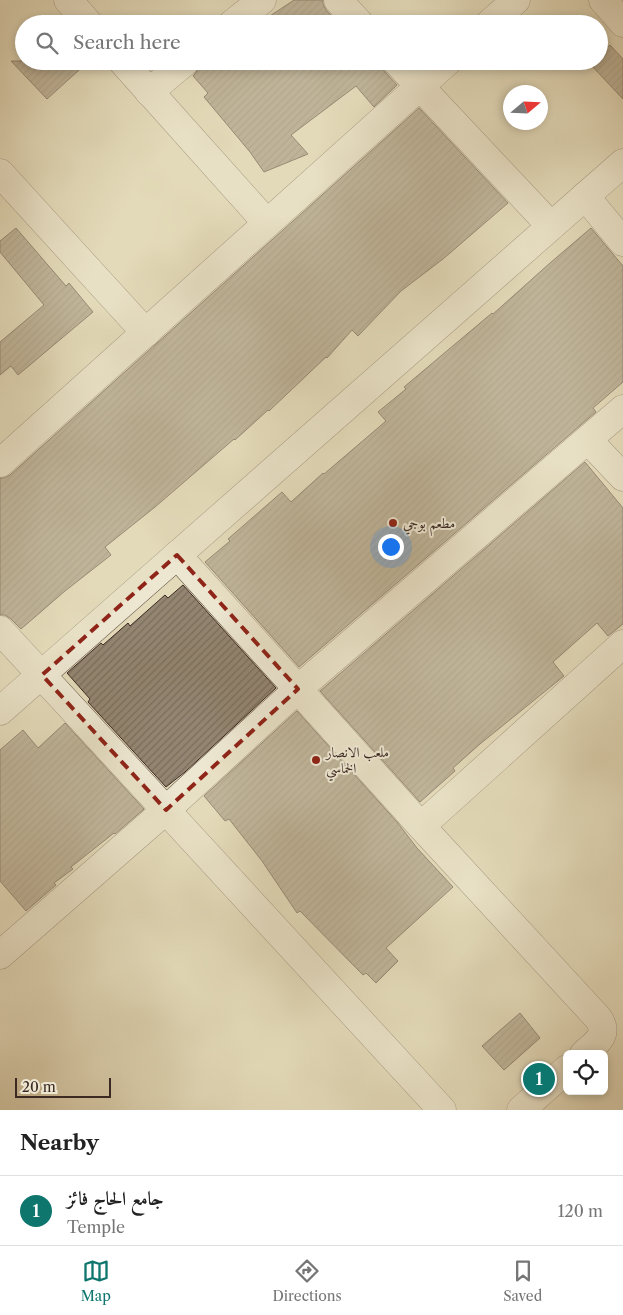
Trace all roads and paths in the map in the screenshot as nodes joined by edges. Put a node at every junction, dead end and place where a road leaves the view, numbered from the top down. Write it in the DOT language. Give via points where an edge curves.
graph roads {
  1 [pos="68,0"];
  2 [pos="262,0"];
  3 [pos="338,0"];
  4 [pos="516,0"];
  5 [pos="603,0"];
  6 [pos="81,15"];
  7 [pos="243,15"];
  8 [pos="352,15"];
  9 [pos="499,15"];
  10 [pos="623,22"];
  11 [pos="130,70"];
  12 [pos="175,70"];
  13 [pos="404,70"];
  14 [pos="438,70"];
  15 [pos="419,86"];
  16 [pos="149,92"];
  17 [pos="623,162"];
  18 [pos="0,173"];
  19 [pos="585,196"];
  20 [pos="267,223"];
  21 [pos="551,226"];
  22 [pos="623,242"];
  23 [pos="146,332"];
  24 [pos="623,409"];
  25 [pos="588,440"];
  26 [pos="3,453"];
  27 [pos="623,478"];
  28 [pos="177,556"];
  29 [pos="0,630"];
  30 [pos="623,644"];
  31 [pos="42,675"];
  32 [pos="298,689"];
  33 [pos="0,711"];
  34 [pos="166,810"];
  35 [pos="421,826"];
  36 [pos="0,955"];
  37 [pos="589,1050"];
  38 [pos="563,1073"];
  39 [pos="442,1110"];
  40 [pos="521,1110"];
  1 -- 6 [label="street"];
  2 -- 7 [label="street"];
  3 -- 8 [label="street"];
  4 -- 9 [label="street"];
  5 -- 10 [label="street"];
  11 -- 16 [label="street"];
  12 -- 16 [label="street"];
  13 -- 15 [label="street"];
  14 -- 15 [label="street"];
  15 -- 20 [label="street"];
  15 -- 21 [label="street"];
  16 -- 20 [label="street"];
  17 -- 19 [label="street"];
  18 -- 23 [label="street"];
  19 -- 21 [label="street"];
  19 -- 22 [label="street"];
  20 -- 23 [label="street"];
  21 -- 28 [label="street"];
  23 -- 26 [label="street"];
  24 -- 25 [label="street"];
  25 -- 27 [label="street"];
  25 -- 32 [label="street"];
  28 -- 31 [label="street"];
  28 -- 32 [label="street"];
  29 -- 31 [label="street"];
  30 -- 35 [label="street"];
  31 -- 33 [label="street"];
  31 -- 34 [label="street"];
  32 -- 34 [label="street"];
  32 -- 35 [label="street"];
  34 -- 36 [label="street"];
  34 -- 39 [label="street"];
  35 -- 37 [label="street" via="598,1018 602,1034"];
  38 -- 40 [label="street"];
}
